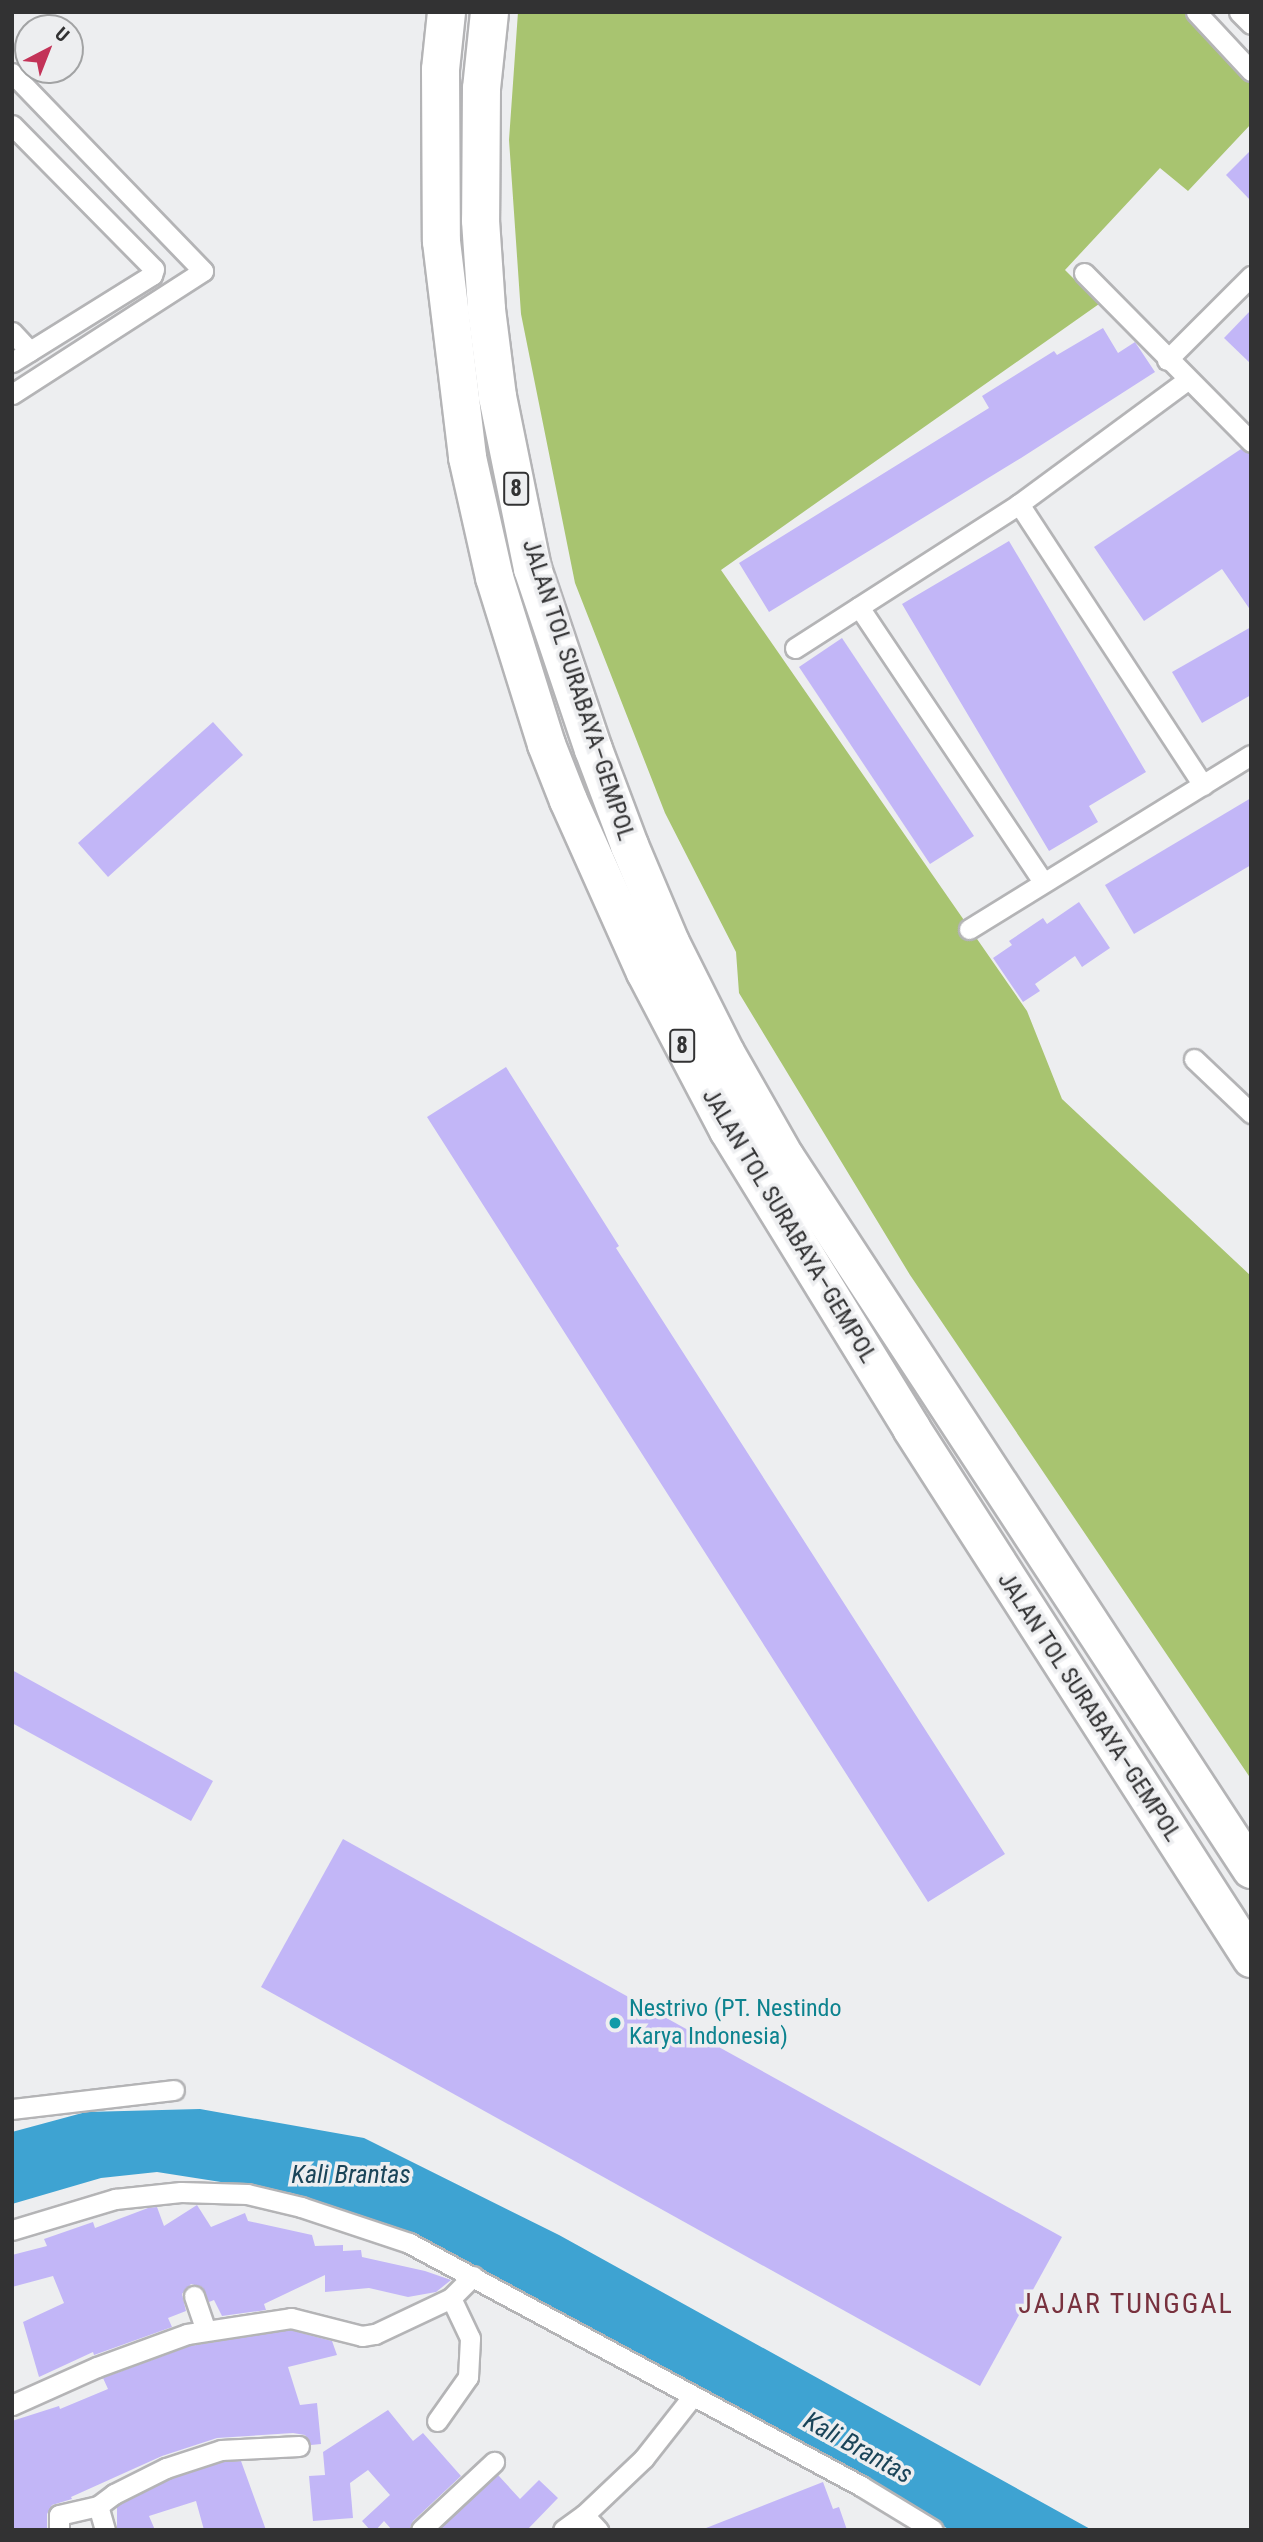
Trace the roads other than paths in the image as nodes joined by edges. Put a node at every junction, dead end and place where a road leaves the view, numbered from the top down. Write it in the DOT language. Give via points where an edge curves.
graph roads {
  1 [pos="446,12"];
  2 [pos="489,12"];
  3 [pos="1196,12"];
  4 [pos="1239,12"];
  5 [pos="1251,24"];
  6 [pos="1251,71"];
  7 [pos="12,73"];
  8 [pos="12,125"];
  9 [pos="1084,273"];
  10 [pos="1251,276"];
  11 [pos="12,331"];
  12 [pos="30,351"];
  13 [pos="1167,360"];
  14 [pos="12,362"];
  15 [pos="1186,380"];
  16 [pos="12,394"];
  17 [pos="1251,442"];
  18 [pos="1019,504"];
  19 [pos="859,607"];
  20 [pos="795,648"];
  21 [pos="1251,755"];
  22 [pos="1203,785"];
  23 [pos="1043,882"];
  24 [pos="969,929"];
  25 [pos="1194,1059"];
  26 [pos="1251,1113"];
  27 [pos="1251,1869"];
  28 [pos="1251,1958"];
  29 [pos="174,2090"];
  30 [pos="12,2109"];
  31 [pos="12,2230"];
  32 [pos="473,2276"];
  33 [pos="194,2296"];
  34 [pos="451,2298"];
  35 [pos="206,2330"];
  36 [pos="692,2397"];
  37 [pos="12,2406"];
  38 [pos="437,2421"];
  39 [pos="299,2446"];
  40 [pos="494,2462"];
  41 [pos="98,2506"];
  42 [pos="584,2515"];
  43 [pos="59,2530"];
  44 [pos="105,2530"];
  45 [pos="421,2530"];
  46 [pos="563,2530"];
  47 [pos="598,2530"];
  48 [pos="933,2530"];
  1 -- 28 [label="highway, JALAN TOL SURABAYA–GEMPOL / 8" via="440,69 441,241 467,457 494,577 542,733 568,800 645,972 728,1130 961,1506"];
  2 -- 27 [label="highway, JALAN TOL SURABAYA–GEMPOL / 8" via="481,88 480,220 497,396 533,568 629,845 670,942 785,1157"];
  3 -- 6 [label="street"];
  4 -- 5 [label="street"];
  7 -- 16 [label="street" via="203,271"];
  8 -- 12 [label="street" via="154,266 152,275"];
  9 -- 13 [label="street"];
  10 -- 13 [label="street"];
  11 -- 12 [label="street"];
  12 -- 14 [label="street"];
  13 -- 15 [label="street"];
  15 -- 17 [label="street"];
  15 -- 18 [label="street"];
  18 -- 19 [label="street"];
  18 -- 22 [label="street"];
  19 -- 20 [label="street"];
  19 -- 23 [label="street"];
  21 -- 22 [label="street"];
  22 -- 23 [label="street"];
  23 -- 24 [label="street"];
  25 -- 26 [label="street"];
  29 -- 30 [label="street"];
  31 -- 32 [label="street" via="115,2199 181,2192 247,2194 409,2243"];
  32 -- 34 [label="street"];
  32 -- 36 [label="street"];
  33 -- 35 [label="street"];
  34 -- 35 [label="street" via="362,2336 291,2318"];
  34 -- 38 [label="street" via="470,2338 468,2377"];
  35 -- 37 [label="street" via="158,2343"];
  36 -- 42 [label="street" via="644,2458"];
  36 -- 48 [label="street" via="861,2486"];
  39 -- 41 [label="street" via="221,2450 166,2468"];
  40 -- 45 [label="street"];
  41 -- 43 [label="street" via="60,2515"];
  41 -- 44 [label="street"];
  42 -- 46 [label="street"];
  42 -- 47 [label="street"];
}
